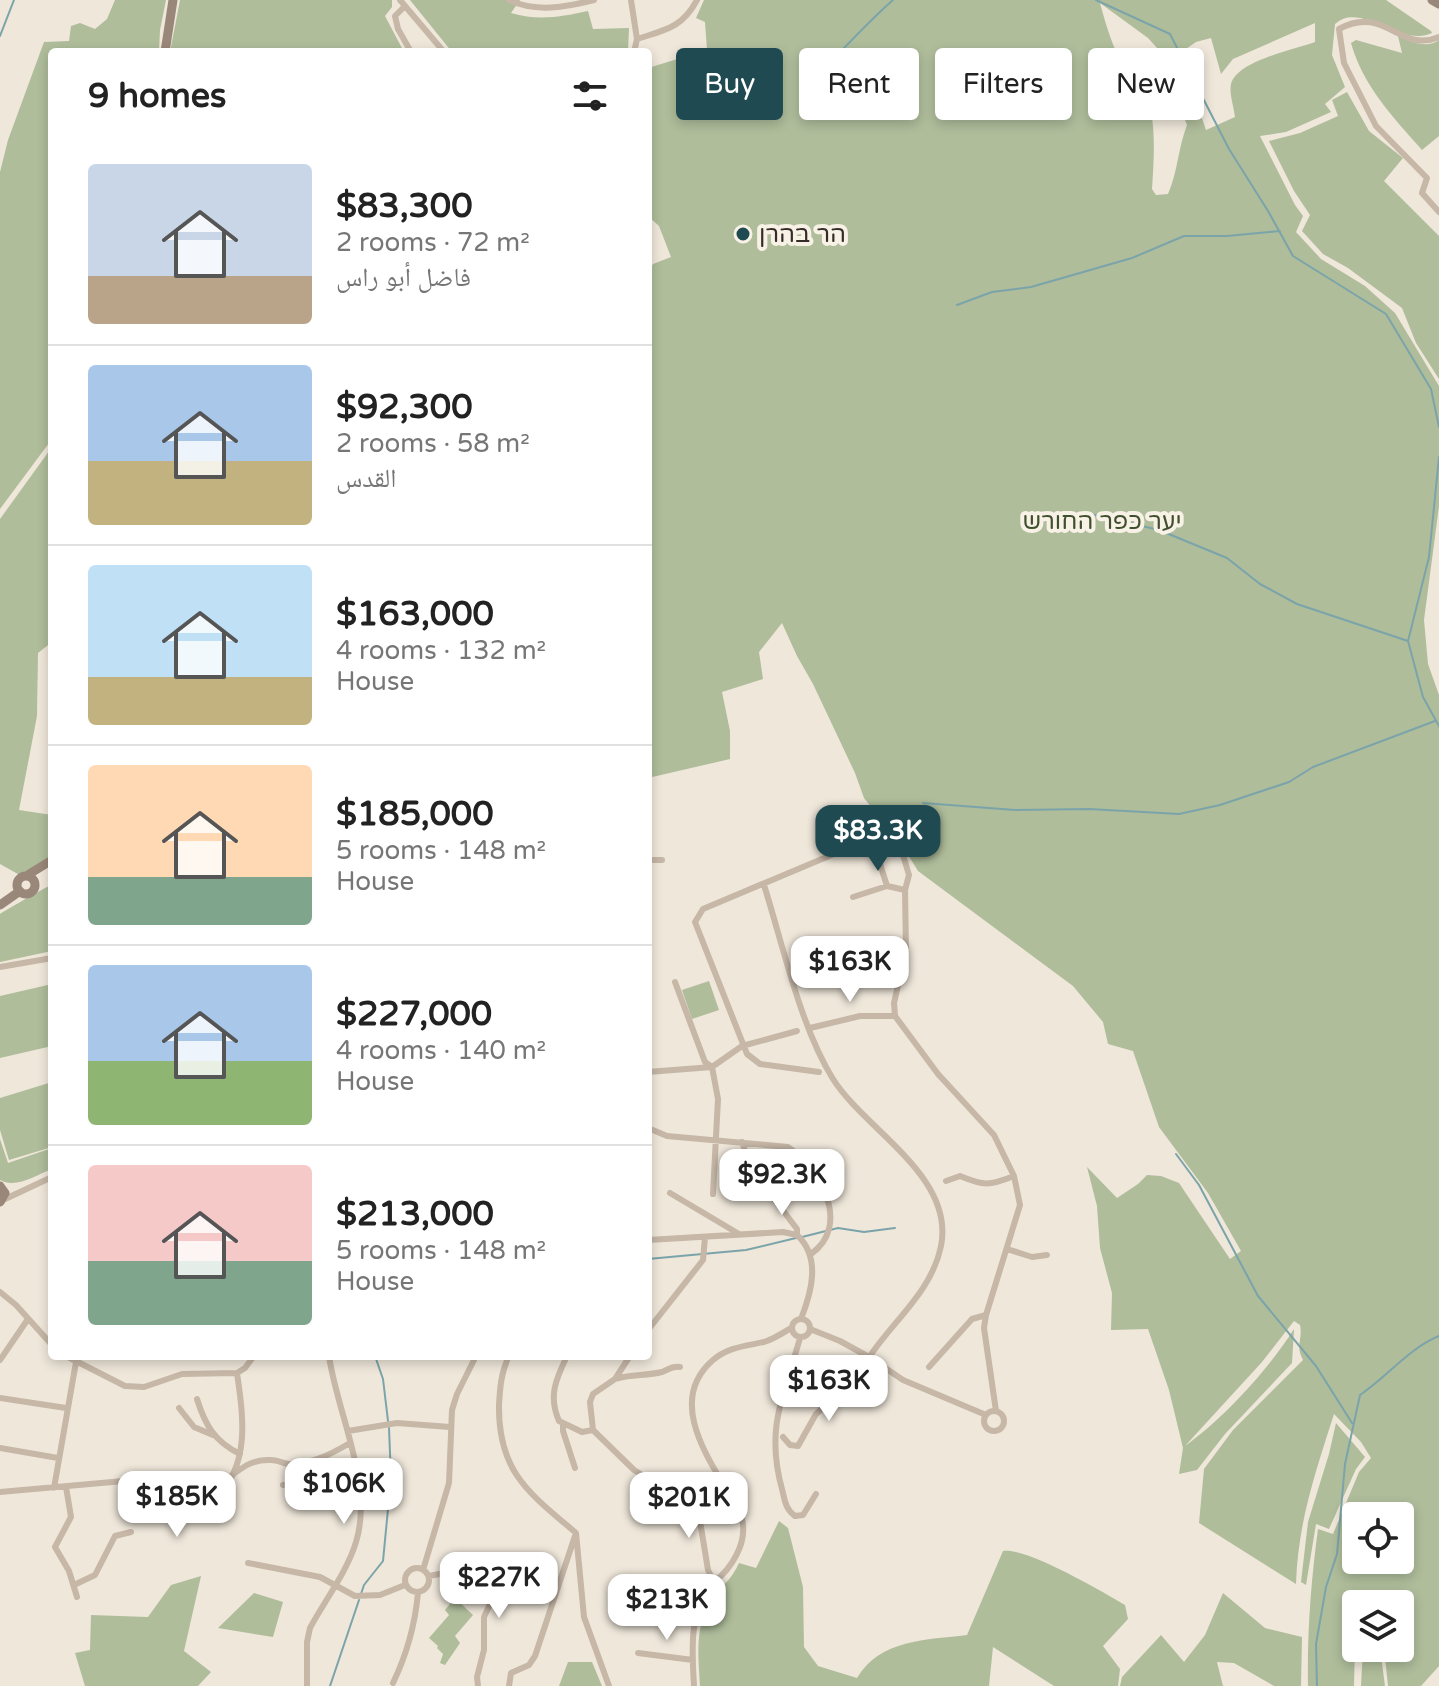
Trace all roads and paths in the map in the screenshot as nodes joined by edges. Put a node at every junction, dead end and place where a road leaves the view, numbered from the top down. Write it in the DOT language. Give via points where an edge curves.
graph roads {
  1 [pos="173,0"];
  2 [pos="509,0"];
  3 [pos="594,0"];
  4 [pos="631,0"];
  5 [pos="697,0"];
  6 [pos="1432,0"];
  7 [pos="402,3"];
  8 [pos="1439,4"];
  9 [pos="1439,37"];
  10 [pos="637,39"];
  11 [pos="166,48"];
  12 [pos="409,48"];
  13 [pos="441,48"];
  14 [pos="635,48"];
  15 [pos="1439,212"];
  16 [pos="652,860"];
  17 [pos="662,860"];
  18 [pos="879,861"];
  19 [pos="48,866"];
  20 [pos="764,885"];
  21 [pos="887,886"];
  22 [pos="905,890"];
  23 [pos="853,897"];
  24 [pos="0,905"];
  25 [pos="48,959"];
  26 [pos="0,967"];
  27 [pos="675,982"];
  28 [pos="895,1016"];
  29 [pos="810,1028"];
  30 [pos="797,1031"];
  31 [pos="742,1046"];
  32 [pos="712,1067"];
  33 [pos="652,1072"];
  34 [pos="819,1072"];
  35 [pos="652,1130"];
  36 [pos="718,1140"];
  37 [pos="742,1142"];
  38 [pos="1014,1176"];
  39 [pos="48,1179"];
  40 [pos="946,1181"];
  41 [pos="2,1188"];
  42 [pos="18,1192"];
  43 [pos="670,1193"];
  44 [pos="713,1194"];
  45 [pos="1,1202"];
  46 [pos="740,1234"];
  47 [pos="797,1235"];
  48 [pos="705,1237"];
  49 [pos="652,1240"];
  50 [pos="1007,1249"];
  51 [pos="811,1254"];
  52 [pos="1047,1255"];
  53 [pos="0,1292"];
  54 [pos="986,1315"];
  55 [pos="28,1319"];
  56 [pos="801,1319"];
  57 [pos="652,1325"];
  58 [pos="791,1328"];
  59 [pos="810,1329"];
  60 [pos="800,1338"];
  61 [pos="48,1341"];
  62 [pos="869,1357"];
  63 [pos="0,1360"];
  64 [pos="73,1360"];
  65 [pos="82,1360"];
  66 [pos="251,1360"];
  67 [pos="330,1360"];
  68 [pos="474,1360"];
  69 [pos="508,1360"];
  70 [pos="565,1360"];
  71 [pos="627,1360"];
  72 [pos="79,1363"];
  73 [pos="680,1367"];
  74 [pos="929,1367"];
  75 [pos="237,1373"];
  76 [pos="615,1379"];
  77 [pos="0,1398"];
  78 [pos="197,1399"];
  79 [pos="66,1408"];
  80 [pos="179,1408"];
  81 [pos="996,1411"];
  82 [pos="986,1415"];
  83 [pos="563,1424"];
  84 [pos="450,1427"];
  85 [pos="593,1430"];
  86 [pos="348,1431"];
  87 [pos="213,1435"];
  88 [pos="783,1437"];
  89 [pos="350,1443"];
  90 [pos="0,1448"];
  91 [pos="240,1454"];
  92 [pos="58,1458"];
  93 [pos="575,1468"];
  94 [pos="231,1476"];
  95 [pos="283,1485"];
  96 [pos="66,1487"];
  97 [pos="54,1488"];
  98 [pos="359,1488"];
  99 [pos="0,1492"];
  100 [pos="816,1494"];
  101 [pos="131,1532"];
  102 [pos="576,1533"];
  103 [pos="487,1560"];
  104 [pos="248,1563"];
  105 [pos="460,1570"];
  106 [pos="426,1573"];
  107 [pos="714,1582"];
  108 [pos="334,1584"];
  109 [pos="74,1585"];
  110 [pos="405,1585"];
  111 [pos="418,1593"];
  112 [pos="77,1597"];
  113 [pos="638,1653"];
  114 [pos="693,1660"];
  115 [pos="393,1683"];
  116 [pos="307,1686"];
  117 [pos="478,1686"];
  118 [pos="509,1686"];
  119 [pos="609,1686"];
  120 [pos="694,1686"];
  1 -- 11 [label="street"];
  2 -- 3 [label="street" via="531,8"];
  4 -- 10 [label="street"];
  5 -- 10 [label="street" via="676,26"];
  6 -- 8 [label="street"];
  7 -- 12 [label="street" via="395,16"];
  7 -- 13 [label="street"];
  9 -- 15 [label="street" via="1413,40 1361,20 1339,29 1344,63 1376,126 1427,178 1422,193"];
  10 -- 14 [label="street"];
  16 -- 17 [label="street"];
  18 -- 21 [label="street"];
  19 -- 24 [label="street" via="31,880 31,893 20,891"];
  20 -- 22 [label="street" via="886,832 903,855 909,875"];
  20 -- 29 [label="street"];
  20 -- 31 [label="street" via="703,909 695,922"];
  21 -- 22 [label="street"];
  21 -- 23 [label="street"];
  22 -- 28 [label="street" via="906,950"];
  25 -- 26 [label="street"];
  27 -- 32 [label="street" via="705,1062"];
  28 -- 29 [label="street" via="860,1016"];
  28 -- 38 [label="street" via="938,1074 994,1135"];
  29 -- 62 [label="street" via="834,1081 924,1178 943,1225 938,1258 920,1293"];
  30 -- 31 [label="street"];
  31 -- 32 [label="street"];
  31 -- 34 [label="street" via="760,1064"];
  32 -- 33 [label="street"];
  32 -- 36 [label="street"];
  35 -- 36 [label="street"];
  36 -- 37 [label="street"];
  36 -- 44 [label="street"];
  37 -- 47 [label="street" via="757,1185 775,1200"];
  37 -- 51 [label="street" via="788,1147 824,1187 830,1225 821,1248"];
  38 -- 40 [label="street" via="982,1185 960,1176"];
  38 -- 50 [label="street" via="1020,1205"];
  39 -- 42 [label="street"];
  41 -- 42 [label="street"];
  41 -- 45 [label="street"];
  42 -- 45 [label="street"];
  43 -- 46 [label="street"];
  46 -- 47 [label="street"];
  46 -- 48 [label="street"];
  47 -- 51 [label="street"];
  48 -- 49 [label="street"];
  48 -- 57 [label="street" via="703,1260"];
  50 -- 52 [label="street" via="1032,1257"];
  50 -- 54 [label="street"];
  51 -- 56 [label="street" via="812,1279"];
  53 -- 55 [label="street"];
  54 -- 74 [label="street" via="972,1319"];
  54 -- 81 [label="street"];
  55 -- 61 [label="street"];
  55 -- 63 [label="street"];
  56 -- 58 [label="street"];
  56 -- 59 [label="street"];
  58 -- 60 [label="street"];
  58 -- 107 [label="street" via="767,1341 729,1350 713,1360 694,1388 692,1411 700,1440 744,1529 733,1563"];
  59 -- 60 [label="street"];
  59 -- 62 [label="street"];
  60 -- 100 [label="street" via="777,1412 775,1465 788,1511 795,1516 803,1515"];
  62 -- 82 [label="street" via="903,1380"];
  62 -- 88 [label="street" via="850,1394 816,1414 798,1446"];
  64 -- 72 [label="street"];
  65 -- 72 [label="street"];
  66 -- 75 [label="street"];
  67 -- 86 [label="street"];
  68 -- 84 [label="street" via="457,1394"];
  69 -- 102 [label="street" via="499,1423 505,1454 532,1495"];
  70 -- 83 [label="street" via="552,1396"];
  71 -- 76 [label="street"];
  72 -- 75 [label="street" via="134,1388 182,1374"];
  72 -- 79 [label="street"];
  73 -- 76 [label="street"];
  75 -- 91 [label="street" via="244,1428"];
  76 -- 85 [label="street" via="593,1394"];
  77 -- 79 [label="street"];
  78 -- 87 [label="street"];
  79 -- 92 [label="street"];
  80 -- 87 [label="street" via="194,1427"];
  81 -- 82 [label="street"];
  81 -- 82 [label="street" via="1004,1420 999,1429 987,1427"];
  83 -- 85 [label="street" via="582,1432"];
  83 -- 93 [label="street"];
  84 -- 86 [label="street" via="397,1423"];
  84 -- 106 [label="street" via="449,1483"];
  85 -- 107 [label="street" via="634,1470 692,1505"];
  86 -- 89 [label="street"];
  87 -- 91 [label="street"];
  89 -- 94 [label="street" via="310,1461 249,1462"];
  89 -- 98 [label="street"];
  90 -- 92 [label="street"];
  91 -- 94 [label="street"];
  92 -- 97 [label="street"];
  94 -- 96 [label="street" via="216,1497 174,1524 165,1515 155,1481"];
  95 -- 98 [label="street"];
  96 -- 97 [label="street"];
  96 -- 109 [label="street" via="71,1517 55,1547"];
  97 -- 99 [label="street"];
  98 -- 108 [label="street" via="358,1539"];
  101 -- 109 [label="street" via="115,1536 95,1575"];
  102 -- 118 [label="street" via="535,1656 511,1673"];
  102 -- 119 [label="street" via="584,1617"];
  103 -- 117 [label="street" via="491,1602 484,1617"];
  104 -- 108 [label="street"];
  105 -- 106 [label="street"];
  106 -- 110 [label="street" via="409,1571"];
  106 -- 111 [label="street" via="427,1587"];
  107 -- 114 [label="street" via="694,1617"];
  108 -- 110 [label="street" via="368,1597"];
  108 -- 116 [label="street" via="310,1628"];
  109 -- 112 [label="street"];
  110 -- 111 [label="street"];
  111 -- 115 [label="street" via="412,1633"];
  113 -- 114 [label="street"];
  114 -- 120 [label="street"];
}
